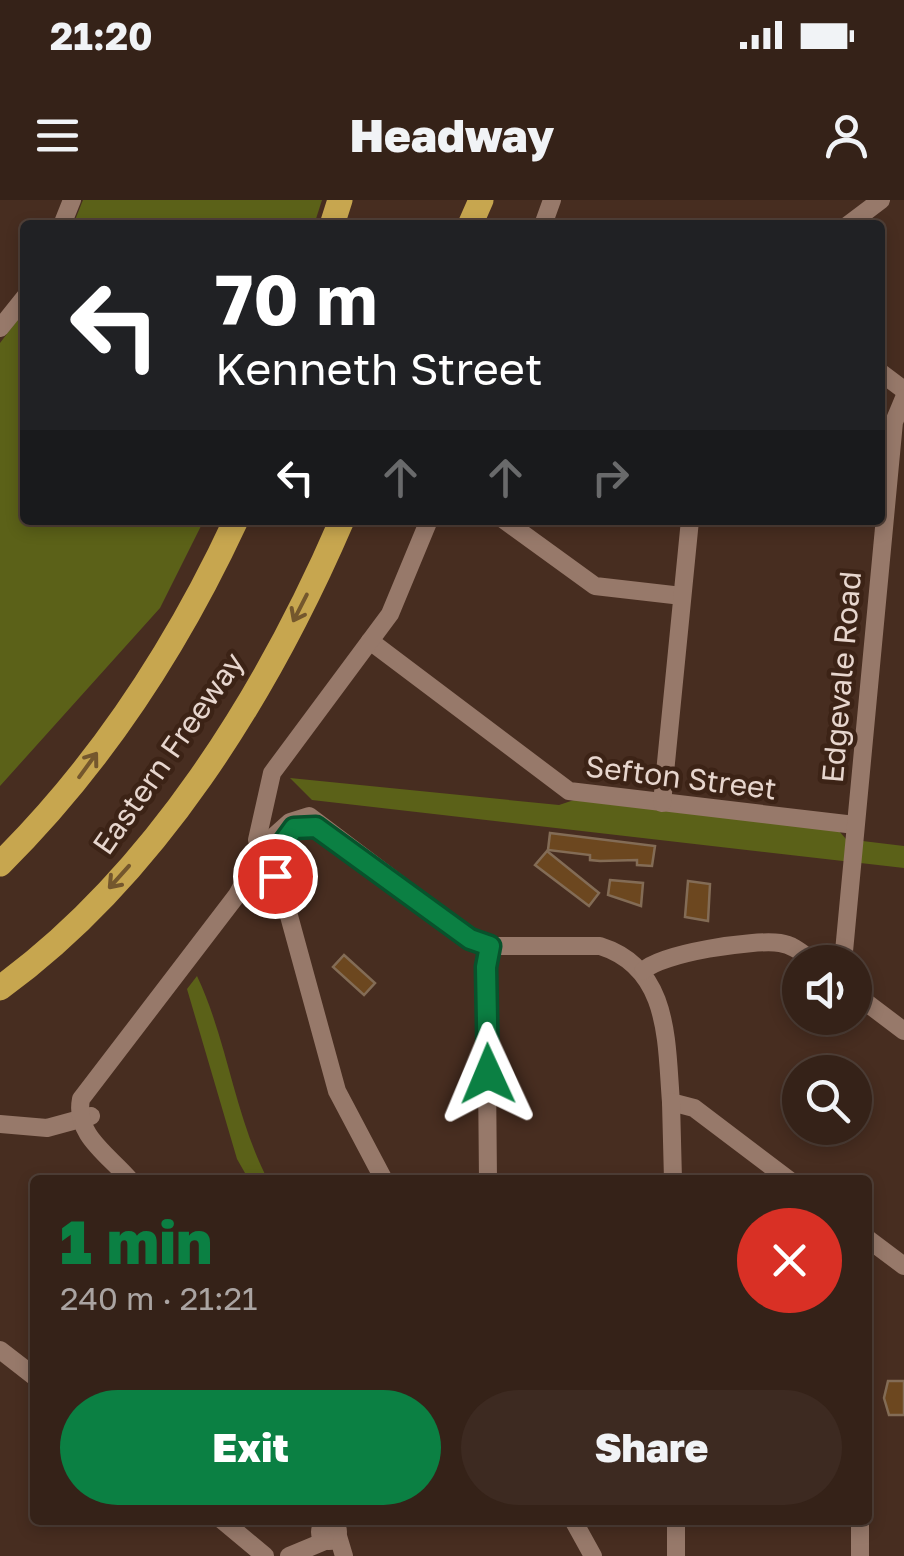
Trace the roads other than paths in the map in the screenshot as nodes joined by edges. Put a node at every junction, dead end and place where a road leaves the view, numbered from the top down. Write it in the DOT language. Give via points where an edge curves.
graph roads {
  1 [pos="881,200"];
  2 [pos="855,220"];
  3 [pos="20,304"];
  4 [pos="0,328"];
  5 [pos="904,398"];
  6 [pos="885,515"];
  7 [pos="233,525"];
  8 [pos="340,525"];
  9 [pos="426,525"];
  10 [pos="511,525"];
  11 [pos="689,525"];
  12 [pos="884,525"];
  13 [pos="682,596"];
  14 [pos="370,640"];
  15 [pos="280,761"];
  16 [pos="272,798"];
  17 [pos="662,803"];
  18 [pos="297,818"];
  19 [pos="855,825"];
  20 [pos="328,832"];
  21 [pos="267,852"];
  22 [pos="0,864"];
  23 [pos="254,881"];
  24 [pos="282,891"];
  25 [pos="237,895"];
  26 [pos="782,945"];
  27 [pos="844,945"];
  28 [pos="490,946"];
  29 [pos="643,971"];
  30 [pos="0,988"];
  31 [pos="872,1007"];
  32 [pos="904,1031"];
  33 [pos="671,1102"];
  34 [pos="86,1118"];
  35 [pos="0,1124"];
  36 [pos="126,1175"];
  37 [pos="381,1175"];
  38 [pos="488,1175"];
  39 [pos="673,1175"];
  40 [pos="782,1175"];
  41 [pos="872,1242"];
  42 [pos="904,1266"];
  43 [pos="0,1350"];
  44 [pos="30,1372"];
  45 [pos="228,1525"];
  46 [pos="576,1525"];
  47 [pos="676,1525"];
  48 [pos="860,1525"];
  49 [pos="331,1533"];
  50 [pos="250,1542"];
  51 [pos="293,1554"];
  52 [pos="265,1556"];
  53 [pos="275,1556"];
  54 [pos="593,1556"];
  55 [pos="676,1556"];
  56 [pos="860,1556"];
  1 -- 2 [label="street"];
  3 -- 4 [label="street"];
  5 -- 6 [label="street, Edgevale Road" via="894,422"];
  22 -- 7 [label="highway, Eastern Freeway, one-way" via="82,775 154,673"];
  8 -- 30 [label="highway, Eastern Freeway, one-way" via="280,647 194,783 122,875"];
  9 -- 14 [label="street" via="396,604"];
  10 -- 13 [label="street" via="596,586"];
  11 -- 13 [label="street"];
  12 -- 19 [label="street, Edgevale Road"];
  13 -- 17 [label="street"];
  14 -- 15 [label="street"];
  14 -- 17 [label="street, Sefton Street" via="564,789"];
  15 -- 16 [label="street"];
  15 -- 21 [label="street" via="268,781"];
  16 -- 18 [label="street" via="280,812"];
  16 -- 21 [label="street"];
  17 -- 19 [label="street, Sefton Street"];
  18 -- 20 [label="street" via="310,816"];
  18 -- 21 [label="street"];
  19 -- 27 [label="street, Edgevale Road"];
  20 -- 21 [label="street" via="298,826"];
  20 -- 28 [label="street" via="470,939"];
  21 -- 23 [label="street"];
  21 -- 24 [label="street"];
  21 -- 25 [label="street"];
  23 -- 24 [label="street"];
  23 -- 25 [label="street"];
  24 -- 37 [label="street" via="336,1091"];
  25 -- 34 [label="street" via="106,1064"];
  26 -- 29 [label="street" via="664,958"];
  28 -- 29 [label="street" via="600,946"];
  28 -- 38 [label="street"];
  29 -- 33 [label="street" via="658,1000"];
  31 -- 32 [label="street"];
  33 -- 39 [label="street"];
  33 -- 40 [label="street" via="694,1108"];
  34 -- 35 [label="street" via="47,1128"];
  34 -- 36 [label="street"];
  41 -- 42 [label="street"];
  43 -- 44 [label="street"];
  45 -- 50 [label="street"];
  46 -- 54 [label="street"];
  47 -- 55 [label="street"];
  48 -- 56 [label="street"];
  49 -- 51 [label="street"];
  50 -- 52 [label="street"];
  50 -- 53 [label="street"];
}
